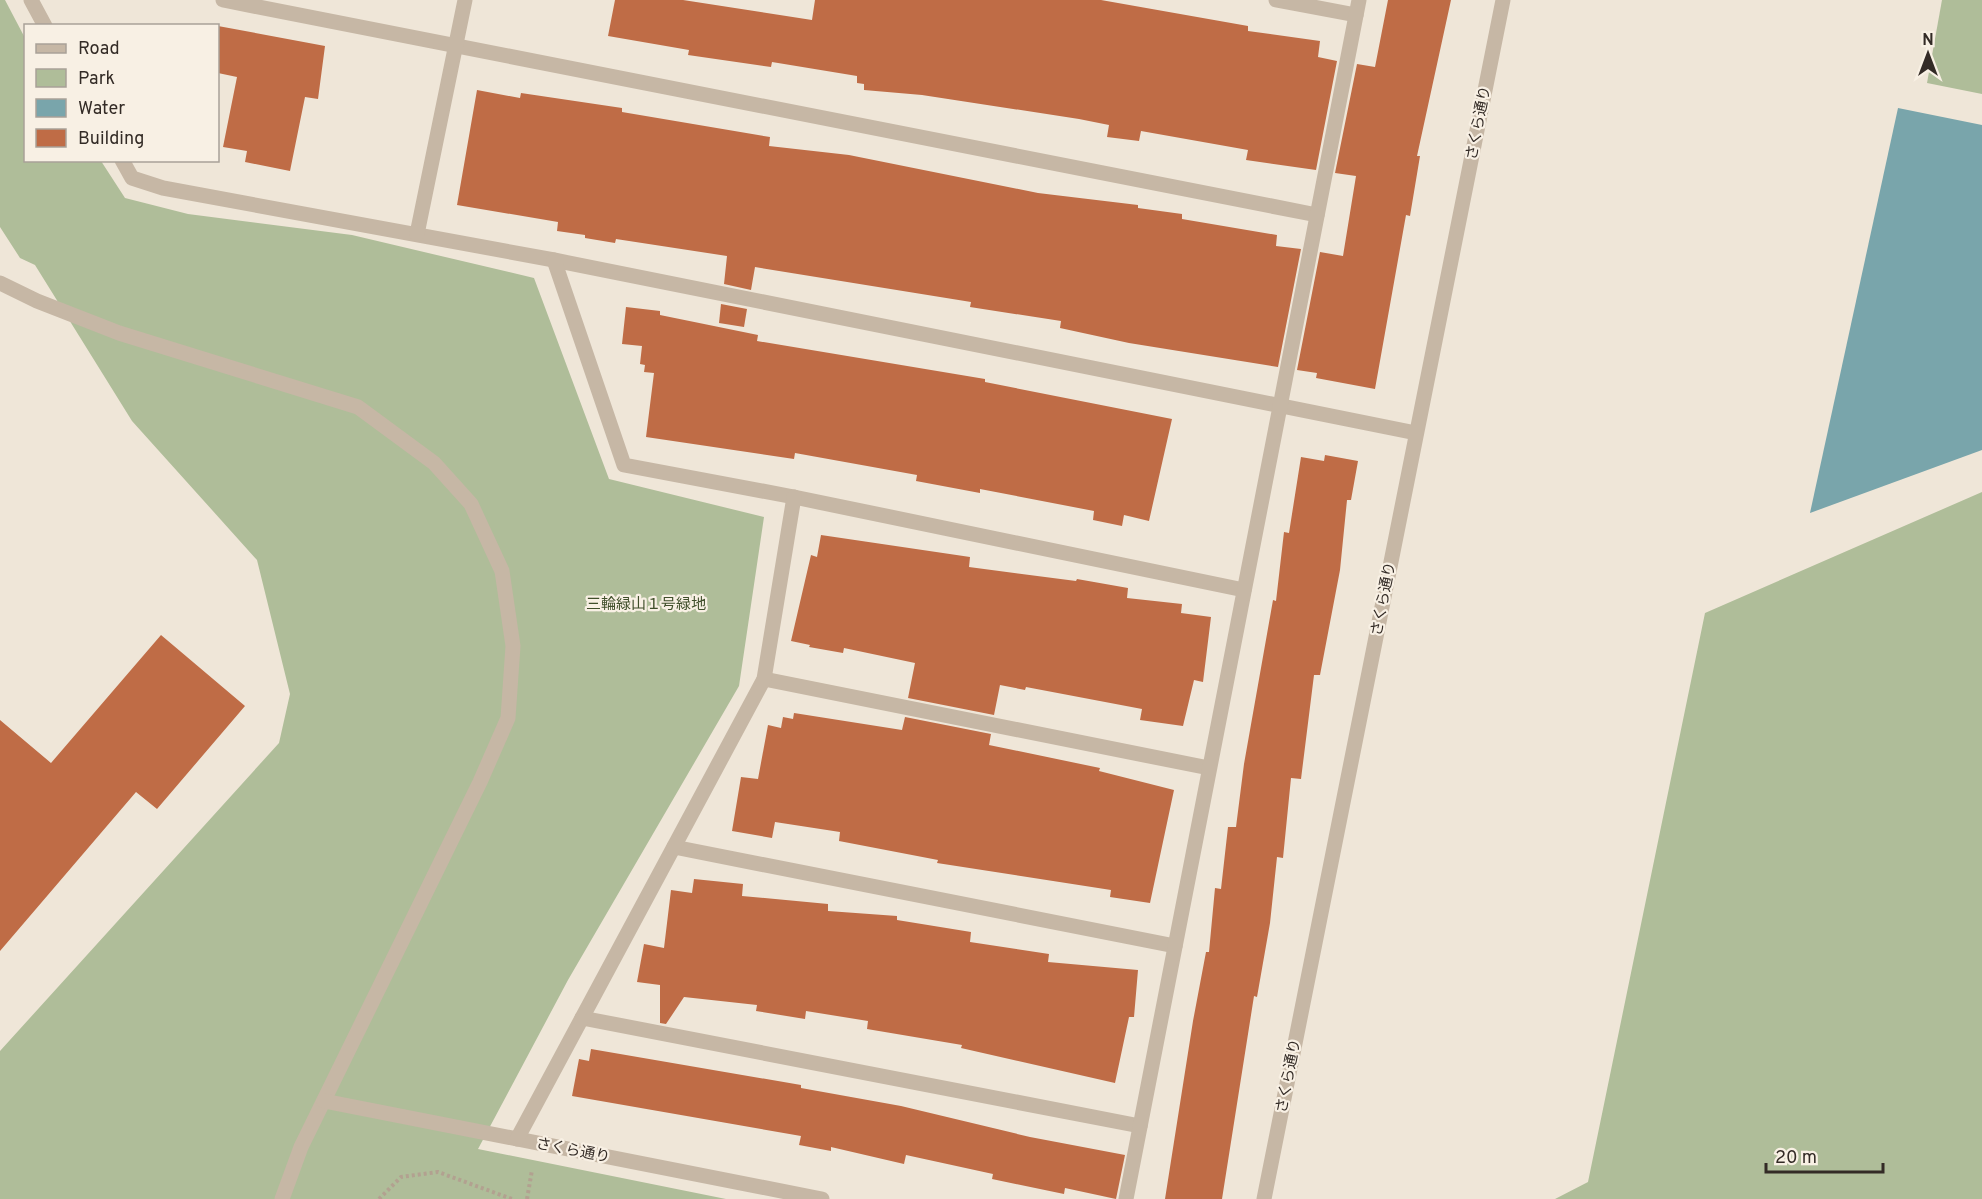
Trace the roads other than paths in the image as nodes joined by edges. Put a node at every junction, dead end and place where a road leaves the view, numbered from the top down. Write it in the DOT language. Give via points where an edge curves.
graph roads {
  1 [pos="31,0"];
  2 [pos="223,0"];
  3 [pos="465,0"];
  4 [pos="1276,0"];
  5 [pos="1503,0"];
  6 [pos="1358,8"];
  7 [pos="44,24"];
  8 [pos="456,46"];
  9 [pos="123,162"];
  10 [pos="1317,215"];
  11 [pos="417,234"];
  12 [pos="554,260"];
  13 [pos="0,283"];
  14 [pos="1279,404"];
  15 [pos="1416,433"];
  16 [pos="794,496"];
  17 [pos="1244,590"];
  18 [pos="764,679"];
  19 [pos="1209,768"];
  20 [pos="674,847"];
  21 [pos="1175,946"];
  22 [pos="582,1018"];
  23 [pos="324,1101"];
  24 [pos="1140,1126"];
  25 [pos="517,1139"];
  26 [pos="282,1199"];
  27 [pos="822,1199"];
  28 [pos="1126,1199"];
  29 [pos="1264,1199"];
  1 -- 7 [label="street"];
  2 -- 8 [label="street"];
  3 -- 8 [label="street"];
  4 -- 6 [label="street"];
  5 -- 15 [label="street, さくら通り"];
  6 -- 10 [label="street"];
  8 -- 10 [label="street"];
  8 -- 11 [label="street"];
  9 -- 11 [label="street" via="132,178 163,188"];
  10 -- 14 [label="street"];
  11 -- 12 [label="street"];
  12 -- 14 [label="street"];
  12 -- 16 [label="street" via="624,465"];
  13 -- 23 [label="street" via="119,333 358,407 434,463 464,495 502,571 513,646 508,718"];
  14 -- 15 [label="street"];
  14 -- 17 [label="street"];
  15 -- 29 [label="street, さくら通り"];
  16 -- 17 [label="street"];
  16 -- 18 [label="street"];
  17 -- 19 [label="street"];
  18 -- 19 [label="street"];
  18 -- 20 [label="street"];
  19 -- 21 [label="street"];
  20 -- 21 [label="street"];
  20 -- 22 [label="street"];
  21 -- 24 [label="street"];
  22 -- 24 [label="street"];
  22 -- 25 [label="street"];
  23 -- 25 [label="street, さくら通り"];
  23 -- 26 [label="street" via="301,1147"];
  24 -- 28 [label="street"];
  25 -- 27 [label="street, さくら通り"];
}
